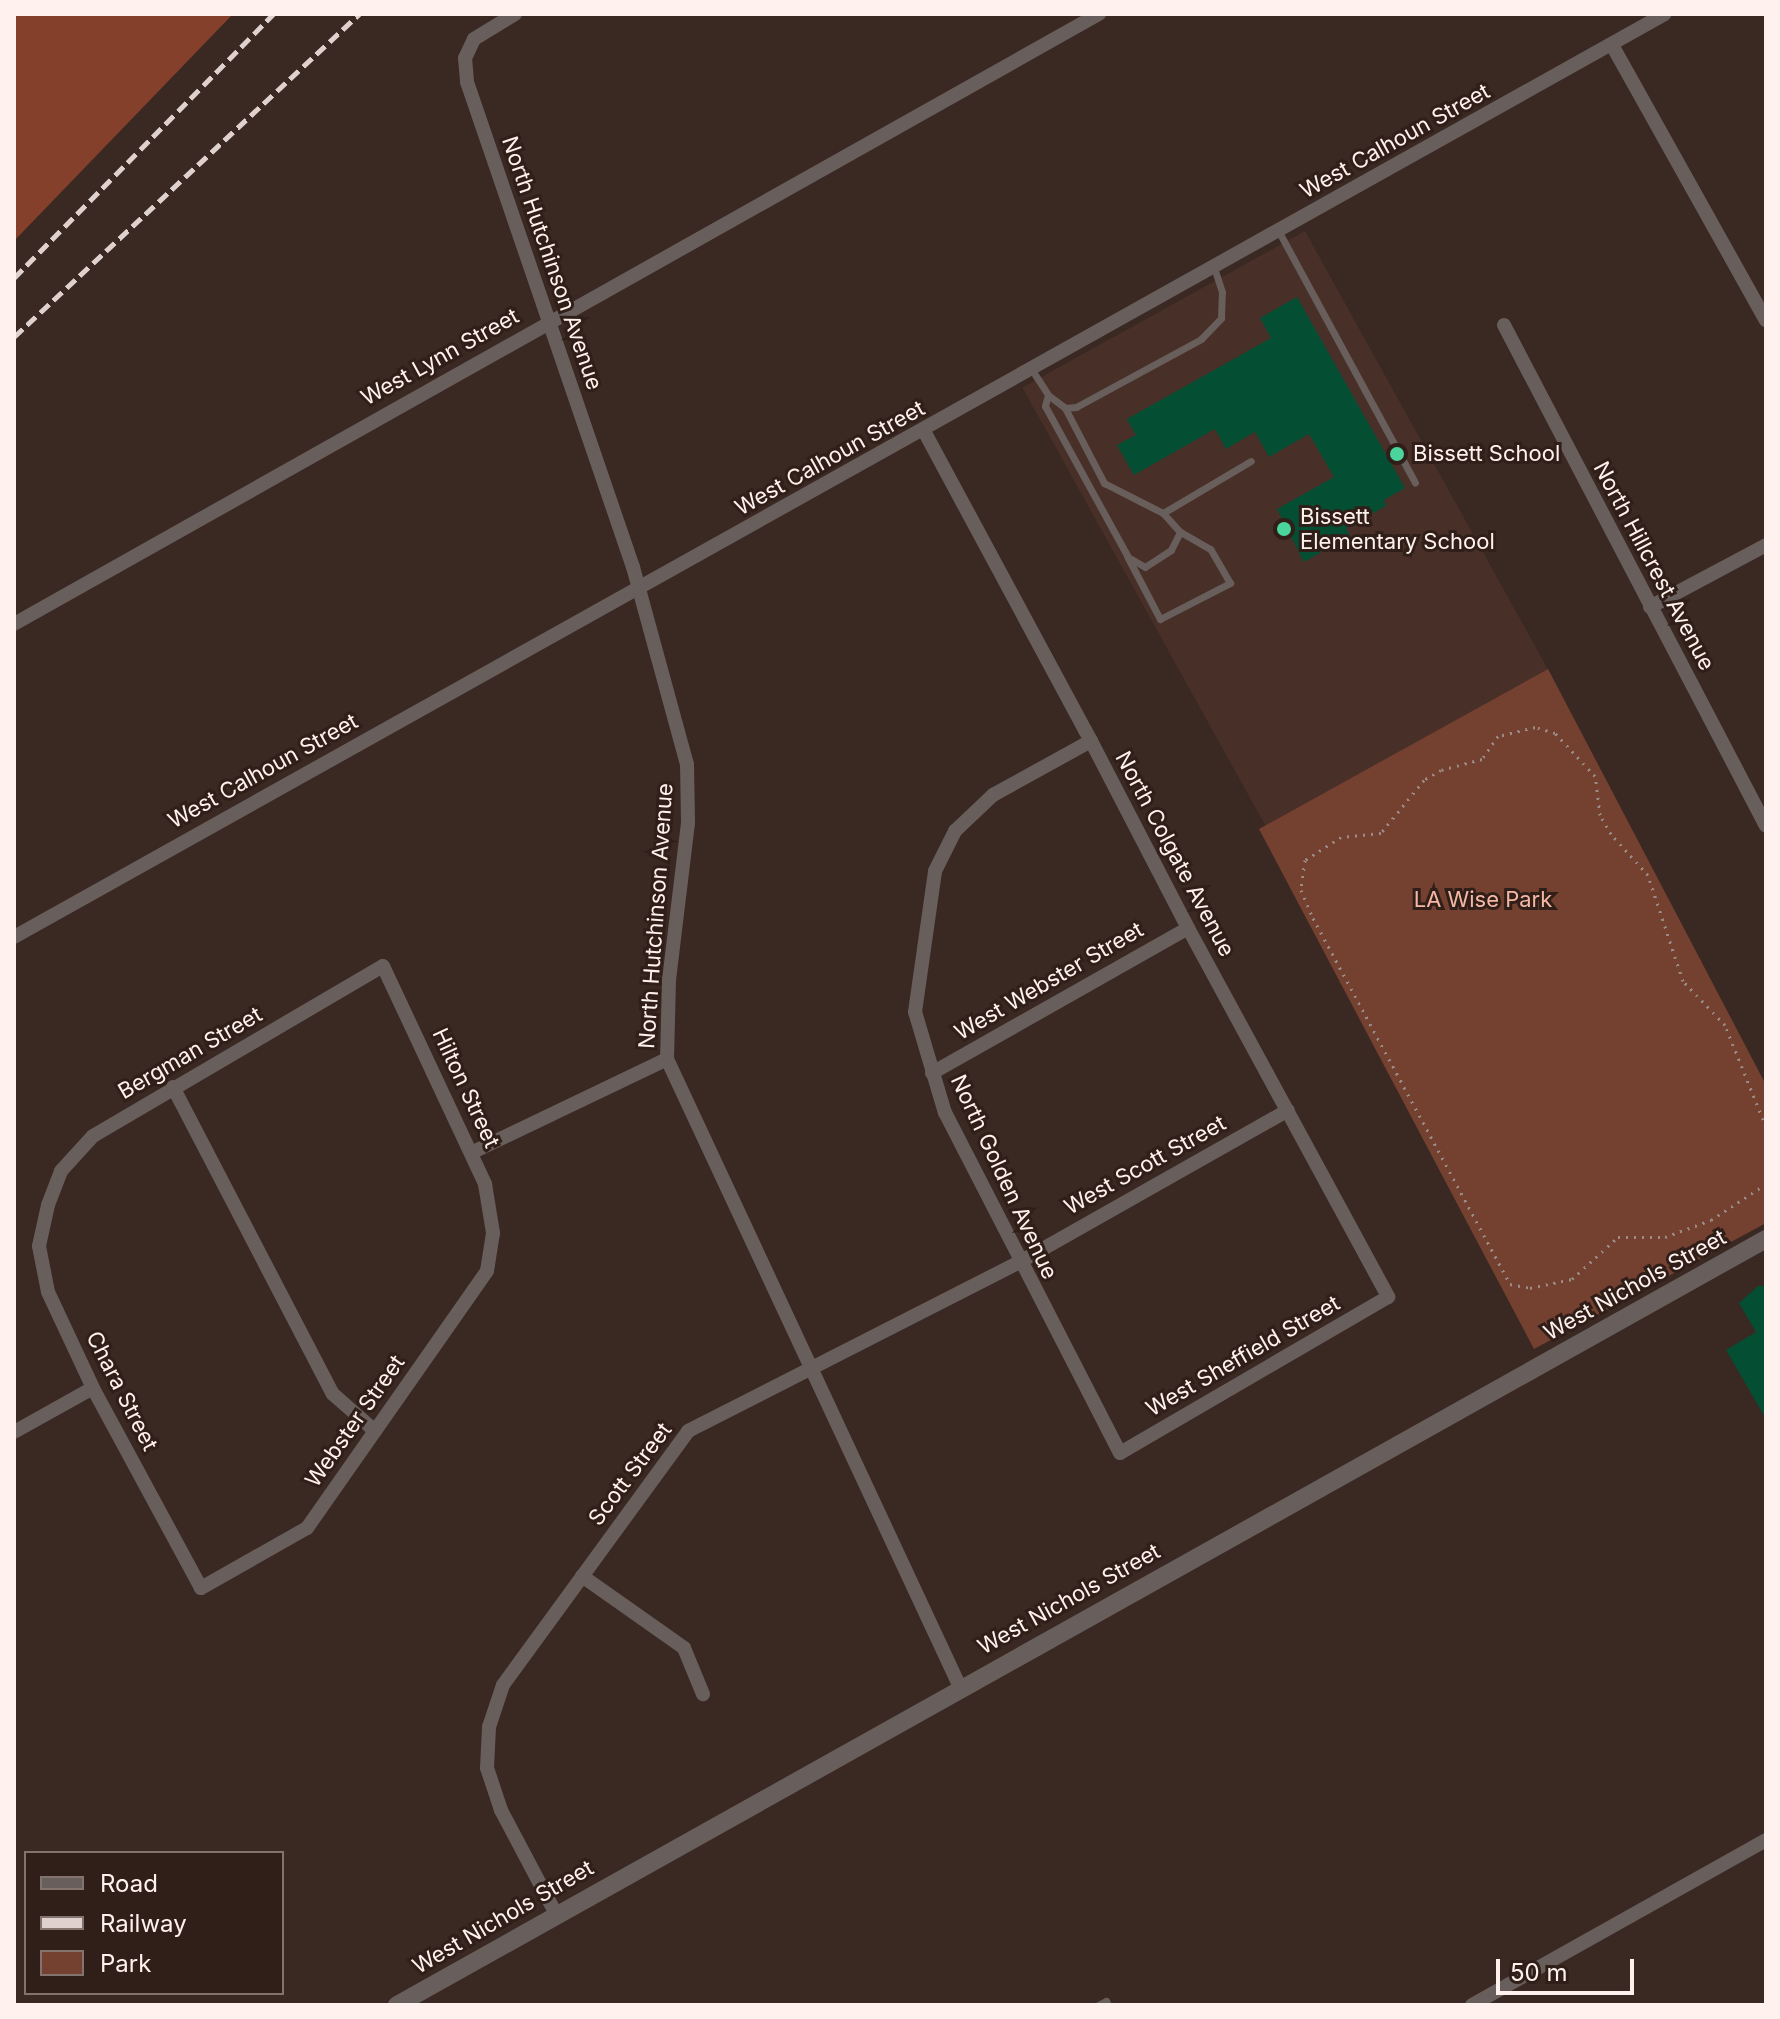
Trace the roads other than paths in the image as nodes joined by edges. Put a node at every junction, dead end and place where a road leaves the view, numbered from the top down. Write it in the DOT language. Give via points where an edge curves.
graph roads {
  1 [pos="515,14"];
  2 [pos="1099,14"];
  3 [pos="1665,14"];
  4 [pos="1612,45"];
  5 [pos="1279,232"];
  6 [pos="1214,268"];
  7 [pos="1766,320"];
  8 [pos="549,321"];
  9 [pos="1504,325"];
  10 [pos="1032,370"];
  11 [pos="1048,395"];
  12 [pos="1065,408"];
  13 [pos="924,431"];
  14 [pos="1251,461"];
  15 [pos="1415,482"];
  16 [pos="1163,513"];
  17 [pos="1180,532"];
  18 [pos="1766,545"];
  19 [pos="1128,557"];
  20 [pos="638,587"];
  21 [pos="1650,607"];
  22 [pos="14,624"];
  23 [pos="1091,741"];
  24 [pos="1766,826"];
  25 [pos="1188,928"];
  26 [pos="14,937"];
  27 [pos="383,966"];
  28 [pos="667,1059"];
  29 [pos="932,1073"];
  30 [pos="173,1087"];
  31 [pos="1288,1110"];
  32 [pos="473,1152"];
  33 [pos="48,1205"];
  34 [pos="493,1233"];
  35 [pos="1766,1239"];
  36 [pos="1018,1263"];
  37 [pos="1388,1297"];
  38 [pos="812,1372"];
  39 [pos="93,1388"];
  40 [pos="375,1431"];
  41 [pos="14,1432"];
  42 [pos="1120,1453"];
  43 [pos="582,1576"];
  44 [pos="201,1588"];
  45 [pos="960,1687"];
  46 [pos="703,1694"];
  47 [pos="1766,1840"];
  48 [pos="556,1914"];
  49 [pos="397,2005"];
  50 [pos="1098,2005"];
  51 [pos="1108,2005"];
  52 [pos="1472,2005"];
  1 -- 8 [label="street, North Hutchinson Avenue" via="484,30 467,51 465,74"];
  2 -- 8 [label="street, West Lynn Street"];
  3 -- 4 [label="street, West Calhoun Street"];
  4 -- 5 [label="street, West Calhoun Street"];
  4 -- 7 [label="street"];
  5 -- 6 [label="street, West Calhoun Street"];
  5 -- 15 [label="lane"];
  6 -- 10 [label="street, West Calhoun Street"];
  6 -- 12 [label="lane" via="1222,292 1221,318 1201,339 1076,407"];
  8 -- 20 [label="street, North Hutchinson Avenue"];
  8 -- 22 [label="street, West Lynn Street"];
  9 -- 21 [label="street, North Hillcrest Avenue"];
  10 -- 11 [label="lane"];
  10 -- 13 [label="street, West Calhoun Street"];
  11 -- 12 [label="lane"];
  11 -- 19 [label="lane" via="1045,406"];
  12 -- 16 [label="lane" via="1104,483"];
  13 -- 20 [label="street, West Calhoun Street"];
  13 -- 23 [label="street, North Colgate Avenue"];
  14 -- 16 [label="lane"];
  16 -- 17 [label="lane"];
  17 -- 19 [label="lane" via="1171,550 1145,567"];
  17 -- 19 [label="lane" via="1210,549 1230,583 1160,619"];
  18 -- 21 [label="street"];
  20 -- 26 [label="street, West Calhoun Street"];
  20 -- 28 [label="street, North Hutchinson Avenue" via="684,744 689,784"];
  21 -- 24 [label="street, North Hillcrest Avenue"];
  23 -- 25 [label="street, North Colgate Avenue"];
  23 -- 29 [label="street, North Golden Avenue" via="993,795 955,831 935,871 915,1012"];
  25 -- 29 [label="street, West Webster Street"];
  25 -- 31 [label="street, North Colgate Avenue"];
  27 -- 30 [label="street, Bergman Street"];
  27 -- 32 [label="street, Hilton Street"];
  28 -- 32 [label="street"];
  28 -- 38 [label="street, North Hutchinson Avenue"];
  29 -- 36 [label="street, North Golden Avenue" via="945,1113"];
  30 -- 33 [label="street, Bergman Street" via="93,1136 61,1171"];
  30 -- 40 [label="street" via="333,1394"];
  31 -- 36 [label="street, West Scott Street"];
  31 -- 37 [label="street, North Colgate Avenue"];
  32 -- 34 [label="street, Hilton Street"];
  33 -- 39 [label="street, Chara Street" via="39,1246 48,1292"];
  34 -- 40 [label="street, Webster Street" via="487,1271"];
  35 -- 45 [label="street, West Nichols Street"];
  36 -- 38 [label="street, West Scott Street"];
  36 -- 42 [label="street, North Golden Avenue"];
  37 -- 42 [label="street, West Sheffield Street"];
  38 -- 43 [label="street, Scott Street" via="688,1431"];
  38 -- 45 [label="street, North Hutchinson Avenue"];
  39 -- 41 [label="street"];
  39 -- 44 [label="street, Chara Street"];
  40 -- 44 [label="street, Webster Street" via="307,1528"];
  43 -- 46 [label="street" via="684,1648"];
  43 -- 48 [label="street, Scott Street" via="503,1685 489,1727 487,1768 501,1810"];
  45 -- 48 [label="street, West Nichols Street"];
  47 -- 52 [label="street"];
  48 -- 49 [label="street, West Nichols Street"];
  50 -- 51 [label="lane"];
}
